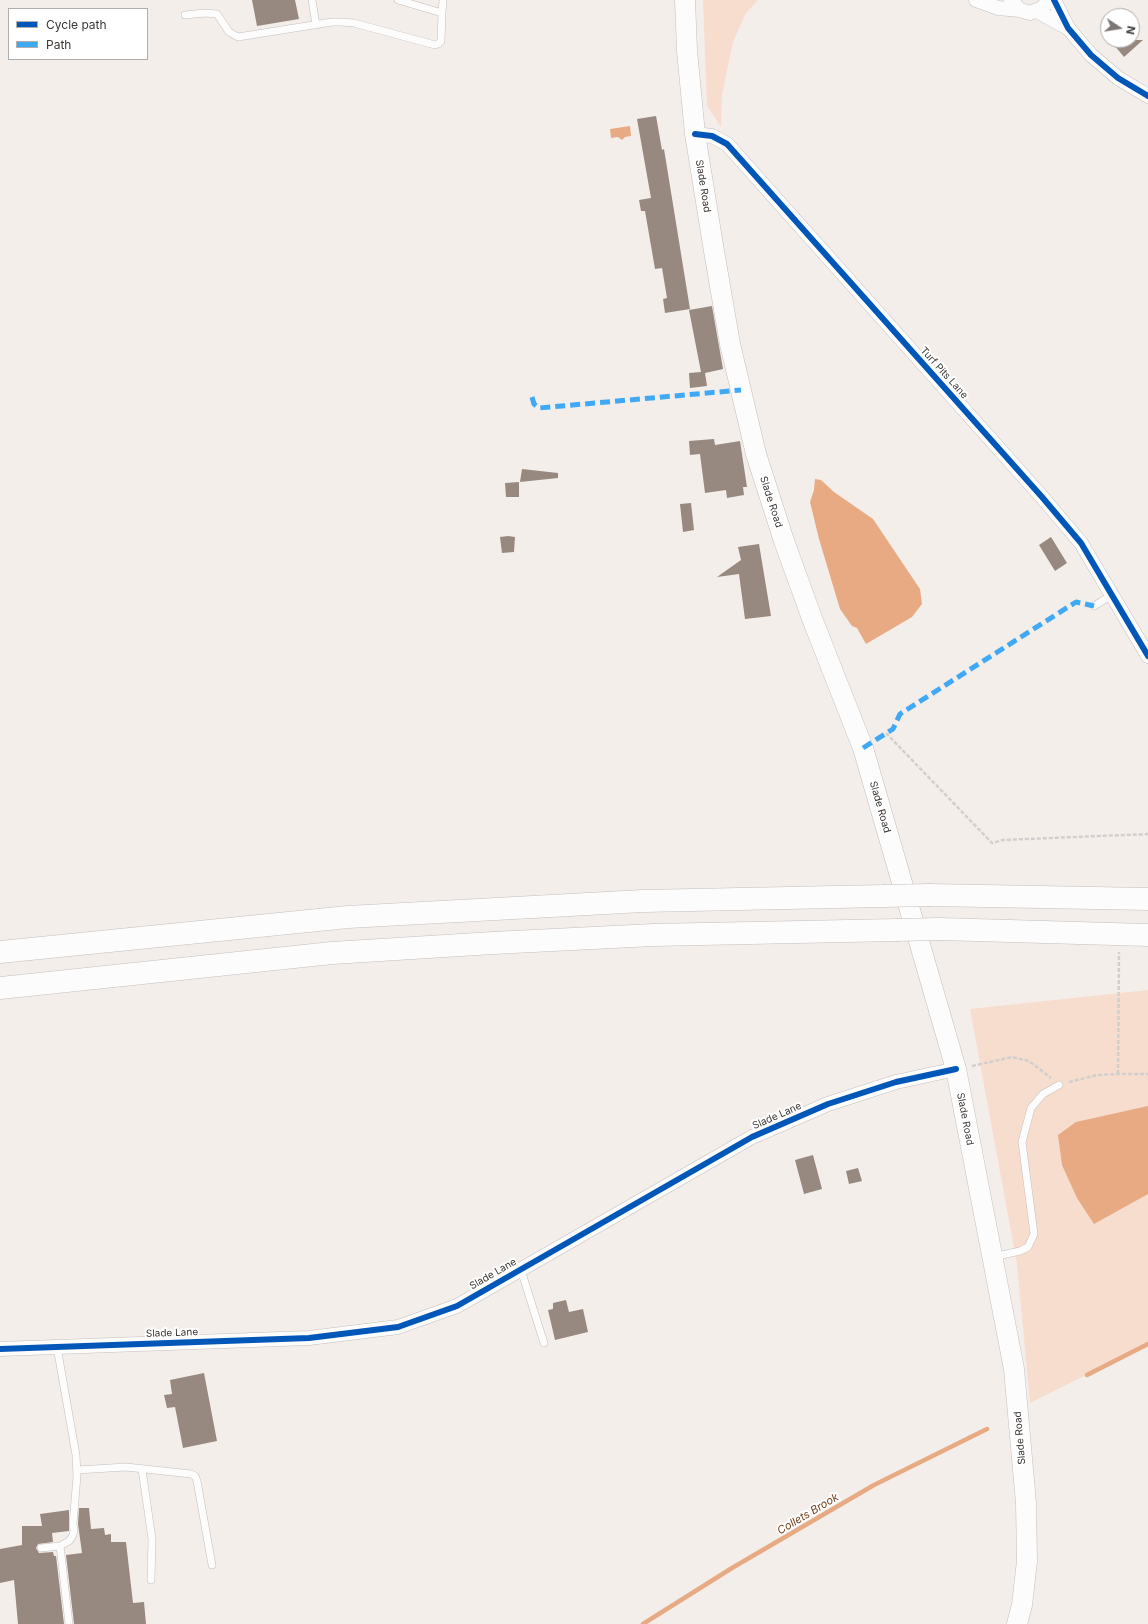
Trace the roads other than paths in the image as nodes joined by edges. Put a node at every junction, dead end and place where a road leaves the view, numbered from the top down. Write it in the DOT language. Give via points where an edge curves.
graph roads {
  1 [pos="312,0"];
  2 [pos="398,0"];
  3 [pos="443,0"];
  4 [pos="685,0"];
  5 [pos="976,0"];
  6 [pos="1049,0"];
  7 [pos="1054,0"];
  8 [pos="1015,5"];
  9 [pos="1037,11"];
  10 [pos="442,13"];
  11 [pos="185,15"];
  12 [pos="316,25"];
  13 [pos="1068,28"];
  14 [pos="1148,96"];
  15 [pos="695,134"];
  16 [pos="1112,595"];
  17 [pos="1094,606"];
  18 [pos="1148,656"];
  19 [pos="1148,898"];
  20 [pos="1148,935"];
  21 [pos="0,952"];
  22 [pos="0,988"];
  23 [pos="956,1069"];
  24 [pos="1059,1085"];
  25 [pos="991,1258"];
  26 [pos="521,1270"];
  27 [pos="544,1343"];
  28 [pos="57,1347"];
  29 [pos="0,1350"];
  30 [pos="142,1469"];
  31 [pos="77,1470"];
  32 [pos="60,1546"];
  33 [pos="41,1548"];
  34 [pos="212,1565"];
  35 [pos="151,1580"];
  36 [pos="69,1624"];
  37 [pos="1017,1624"];
  1 -- 12 [label="lane"];
  2 -- 10 [label="lane"];
  3 -- 10 [label="lane"];
  4 -- 15 [label="main road, Slade Road"];
  5 -- 8 [label="street" via="998,8"];
  6 -- 9 [label="street"];
  7 -- 13 [label="street"];
  8 -- 9 [label="street" via="1030,13"];
  9 -- 13 [label="street"];
  10 -- 12 [label="lane" via="441,41 435,45 354,24 332,22"];
  11 -- 12 [label="lane" via="217,14 229,32 238,37"];
  13 -- 14 [label="street" via="1091,55 1118,78"];
  15 -- 16 [label="street, Turf Pits Lane" via="712,136 727,144 1042,497 1081,543"];
  15 -- 23 [label="main road, Slade Road" via="722,303 756,454 813,622 863,748"];
  16 -- 17 [label="lane"];
  16 -- 18 [label="street, Turf Pits Lane"];
  19 -- 21 [label="highway, bridge" via="930,895 643,901 356,916"];
  20 -- 22 [label="highway, bridge" via="940,929 653,935 332,954"];
  23 -- 25 [label="main road, Slade Road"];
  23 -- 26 [label="street, Slade Lane" via="896,1082 828,1104 752,1137"];
  24 -- 25 [label="lane" via="1043,1094 1031,1108 1022,1142 1034,1234 1028,1247"];
  25 -- 37 [label="main road, Slade Road" via="1014,1369 1026,1503 1027,1561"];
  26 -- 27 [label="lane"];
  26 -- 28 [label="street, Slade Lane" via="457,1306 398,1327 309,1338"];
  28 -- 29 [label="street, Slade Lane"];
  28 -- 31 [label="lane"];
  30 -- 31 [label="lane" via="126,1467"];
  30 -- 34 [label="lane" via="195,1476"];
  30 -- 35 [label="lane" via="152,1539"];
  31 -- 32 [label="lane" via="72,1537"];
  32 -- 33 [label="lane"];
  32 -- 36 [label="lane"];
}
